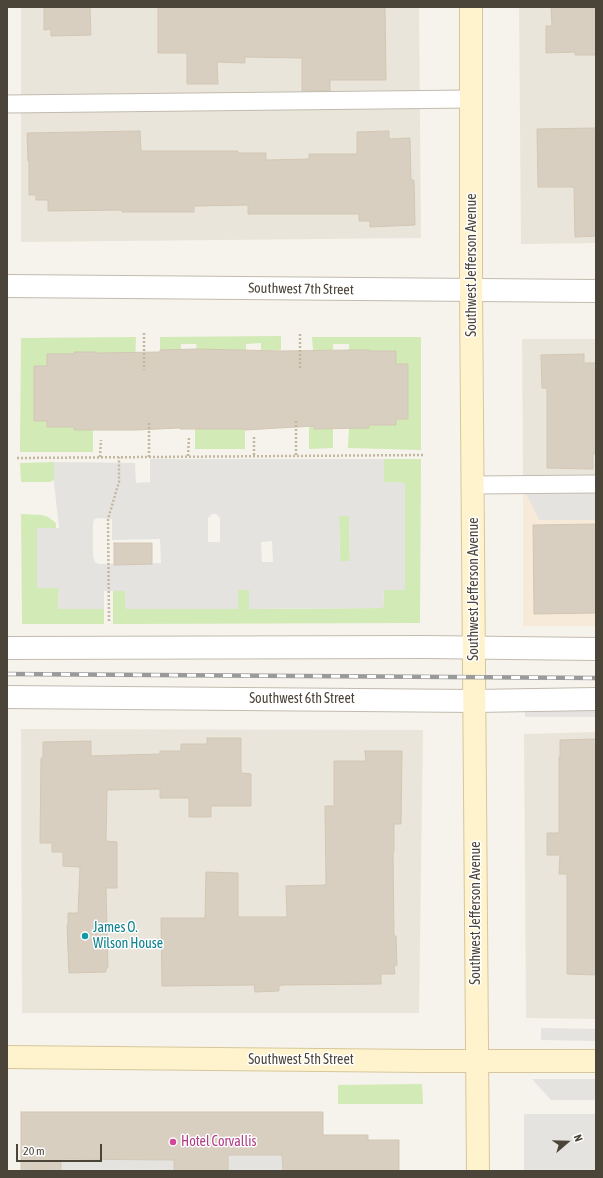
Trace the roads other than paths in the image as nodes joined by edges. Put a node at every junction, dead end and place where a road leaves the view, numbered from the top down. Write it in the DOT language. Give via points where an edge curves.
graph roads {
  1 [pos="471,7"];
  2 [pos="471,99"];
  3 [pos="7,104"];
  4 [pos="7,286"];
  5 [pos="472,291"];
  6 [pos="596,291"];
  7 [pos="596,484"];
  8 [pos="473,485"];
  9 [pos="474,647"];
  10 [pos="7,648"];
  11 [pos="596,648"];
  12 [pos="7,697"];
  13 [pos="596,699"];
  14 [pos="475,701"];
  15 [pos="7,1057"];
  16 [pos="478,1061"];
  17 [pos="596,1061"];
  18 [pos="478,1171"];
  1 -- 2 [label="street, Southwest Jefferson Avenue"];
  2 -- 3 [label="lane"];
  2 -- 5 [label="street, Southwest Jefferson Avenue"];
  4 -- 5 [label="street, Southwest 7th Street"];
  5 -- 6 [label="street, Southwest 7th Street"];
  5 -- 8 [label="street, Southwest Jefferson Avenue"];
  7 -- 8 [label="lane"];
  8 -- 9 [label="street, Southwest Jefferson Avenue"];
  9 -- 10 [label="street"];
  9 -- 11 [label="street"];
  9 -- 14 [label="street, Southwest Jefferson Avenue"];
  12 -- 14 [label="street, Southwest 6th Street"];
  13 -- 14 [label="street, Southwest 6th Street"];
  14 -- 16 [label="street, Southwest Jefferson Avenue"];
  15 -- 16 [label="street, Southwest 5th Street"];
  16 -- 17 [label="street, Southwest 5th Street"];
  16 -- 18 [label="street, Southwest Jefferson Avenue"];
}
